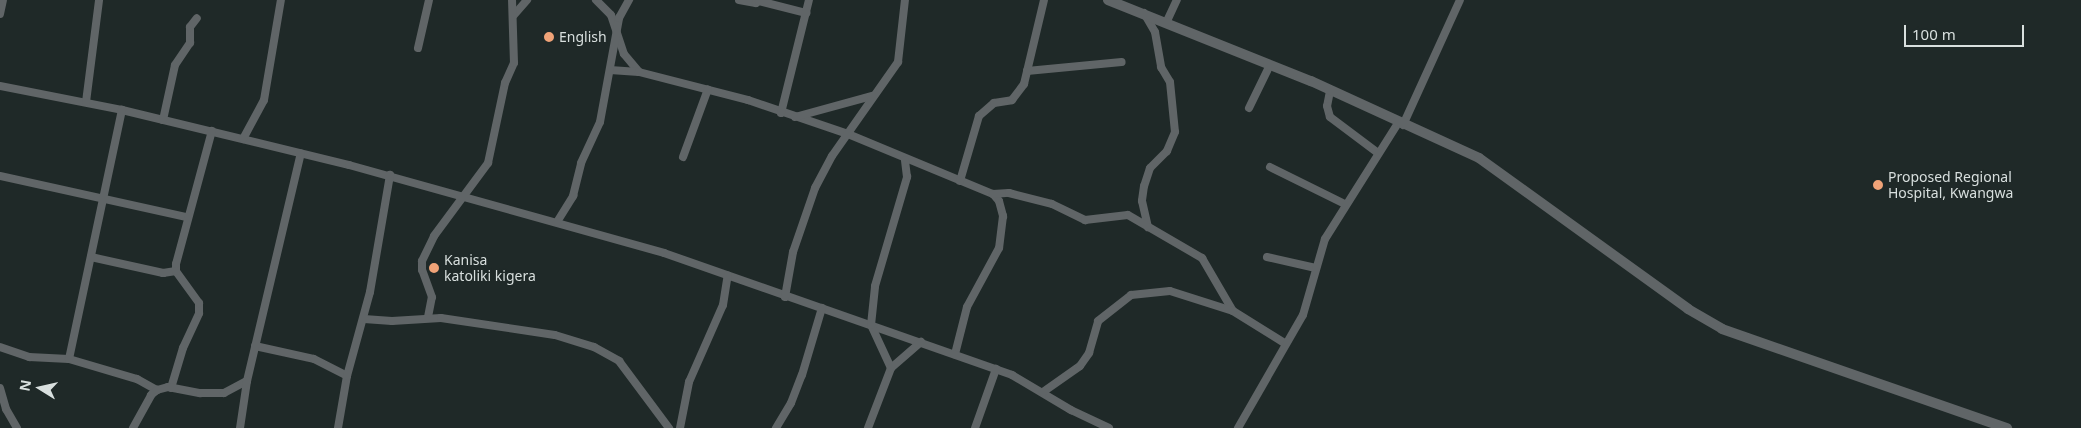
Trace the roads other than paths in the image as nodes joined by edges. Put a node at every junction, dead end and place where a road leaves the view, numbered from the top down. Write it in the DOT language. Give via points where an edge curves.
graph roads {
  1 [pos="3,0"];
  2 [pos="98,0"];
  3 [pos="281,0"];
  4 [pos="428,0"];
  5 [pos="512,0"];
  6 [pos="527,0"];
  7 [pos="596,0"];
  8 [pos="629,0"];
  9 [pos="739,0"];
  10 [pos="759,0"];
  11 [pos="810,0"];
  12 [pos="905,0"];
  13 [pos="1044,0"];
  14 [pos="1108,0"];
  15 [pos="1177,0"];
  16 [pos="1460,0"];
  17 [pos="1143,12"];
  18 [pos="806,13"];
  19 [pos="0,14"];
  20 [pos="514,15"];
  21 [pos="197,18"];
  22 [pos="1167,21"];
  23 [pos="616,34"];
  24 [pos="418,48"];
  25 [pos="1122,62"];
  26 [pos="1270,64"];
  27 [pos="610,70"];
  28 [pos="639,72"];
  29 [pos="1028,72"];
  30 [pos="0,86"];
  31 [pos="708,89"];
  32 [pos="1330,91"];
  33 [pos="872,96"];
  34 [pos="86,102"];
  35 [pos="1249,108"];
  36 [pos="122,110"];
  37 [pos="781,113"];
  38 [pos="795,117"];
  39 [pos="163,120"];
  40 [pos="1400,124"];
  41 [pos="212,131"];
  42 [pos="848,134"];
  43 [pos="243,139"];
  44 [pos="301,153"];
  45 [pos="1378,153"];
  46 [pos="683,157"];
  47 [pos="905,160"];
  48 [pos="1270,167"];
  49 [pos="0,176"];
  50 [pos="390,176"];
  51 [pos="960,181"];
  52 [pos="993,194"];
  53 [pos="463,196"];
  54 [pos="101,199"];
  55 [pos="1345,204"];
  56 [pos="186,216"];
  57 [pos="557,222"];
  58 [pos="1148,227"];
  59 [pos="91,257"];
  60 [pos="1267,257"];
  61 [pos="1316,268"];
  62 [pos="176,270"];
  63 [pos="728,275"];
  64 [pos="785,297"];
  65 [pos="822,308"];
  66 [pos="1233,311"];
  67 [pos="428,317"];
  68 [pos="364,319"];
  69 [pos="871,325"];
  70 [pos="922,342"];
  71 [pos="1286,344"];
  72 [pos="255,346"];
  73 [pos="0,347"];
  74 [pos="955,354"];
  75 [pos="69,359"];
  76 [pos="891,368"];
  77 [pos="996,369"];
  78 [pos="348,376"];
  79 [pos="247,381"];
  80 [pos="0,388"];
  81 [pos="171,388"];
  82 [pos="157,390"];
  83 [pos="1043,392"];
  84 [pos="17,428"];
  85 [pos="133,428"];
  86 [pos="240,428"];
  87 [pos="338,428"];
  88 [pos="669,428"];
  89 [pos="680,428"];
  90 [pos="776,428"];
  91 [pos="868,428"];
  92 [pos="975,428"];
  93 [pos="1109,428"];
  94 [pos="1238,428"];
  95 [pos="2007,428"];
  1 -- 19 [label="street"];
  2 -- 34 [label="street"];
  3 -- 43 [label="street" via="264,100"];
  4 -- 24 [label="street"];
  5 -- 20 [label="street"];
  6 -- 20 [label="street"];
  7 -- 23 [label="street" via="611,15"];
  8 -- 23 [label="street" via="619,18"];
  9 -- 10 [label="street" via="752,3"];
  10 -- 18 [label="street"];
  11 -- 18 [label="street"];
  12 -- 33 [label="street" via="898,62"];
  13 -- 29 [label="street" via="1034,29"];
  14 -- 17 [label="street"];
  15 -- 22 [label="street"];
  16 -- 40 [label="street"];
  17 -- 22 [label="street"];
  17 -- 58 [label="street" via="1154,32 1161,68 1170,82 1175,132 1167,151 1150,168 1144,186 1142,201"];
  18 -- 37 [label="street"];
  20 -- 53 [label="street" via="514,63 505,83 490,156"];
  21 -- 39 [label="street" via="190,27 190,43 175,65"];
  22 -- 26 [label="street"];
  23 -- 27 [label="street"];
  23 -- 28 [label="street" via="624,54"];
  25 -- 29 [label="street"];
  26 -- 32 [label="street"];
  26 -- 35 [label="street"];
  27 -- 28 [label="street"];
  27 -- 57 [label="street" via="600,122 581,163 573,196"];
  28 -- 31 [label="street"];
  29 -- 51 [label="street" via="1013,99 994,103 979,116"];
  30 -- 34 [label="street"];
  31 -- 37 [label="street"];
  31 -- 46 [label="street"];
  32 -- 40 [label="street"];
  32 -- 45 [label="street" via="1327,106 1330,117"];
  33 -- 38 [label="street"];
  33 -- 42 [label="street"];
  34 -- 36 [label="street"];
  36 -- 39 [label="street"];
  36 -- 54 [label="street"];
  37 -- 38 [label="street"];
  38 -- 42 [label="street"];
  39 -- 41 [label="street"];
  40 -- 45 [label="street"];
  40 -- 95 [label="street" via="1479,158 1688,309 1722,329"];
  41 -- 43 [label="street"];
  41 -- 56 [label="street" via="198,188"];
  42 -- 47 [label="street"];
  42 -- 64 [label="street" via="815,188 794,252"];
  43 -- 44 [label="street"];
  44 -- 50 [label="street"];
  44 -- 72 [label="street"];
  45 -- 55 [label="street"];
  47 -- 51 [label="street"];
  47 -- 69 [label="street" via="906,177 877,278"];
  48 -- 55 [label="street"];
  49 -- 54 [label="street"];
  50 -- 53 [label="street"];
  50 -- 68 [label="street"];
  51 -- 52 [label="street"];
  52 -- 58 [label="street" via="1009,193 1045,202 1085,220 1126,214"];
  52 -- 74 [label="street" via="999,201 1003,216 999,248 967,307"];
  53 -- 57 [label="street"];
  53 -- 67 [label="street" via="434,236 422,261 432,297"];
  54 -- 56 [label="street"];
  54 -- 59 [label="street"];
  55 -- 61 [label="street" via="1324,238"];
  56 -- 62 [label="street"];
  57 -- 63 [label="street"];
  58 -- 66 [label="street" via="1202,258"];
  59 -- 62 [label="street" via="163,273"];
  59 -- 75 [label="street"];
  60 -- 61 [label="street"];
  61 -- 71 [label="street" via="1307,306"];
  62 -- 81 [label="street" via="199,309"];
  63 -- 64 [label="street"];
  63 -- 89 [label="street" via="722,304 689,382"];
  64 -- 65 [label="street"];
  65 -- 69 [label="street"];
  65 -- 90 [label="street" via="802,376"];
  66 -- 71 [label="street"];
  66 -- 83 [label="street" via="1170,291 1131,295 1098,321 1086,360"];
  67 -- 68 [label="street" via="392,321"];
  67 -- 88 [label="street" via="555,336 594,347 619,361"];
  68 -- 78 [label="street"];
  69 -- 70 [label="street"];
  69 -- 76 [label="street"];
  70 -- 74 [label="street"];
  70 -- 76 [label="street"];
  71 -- 94 [label="street"];
  72 -- 78 [label="street" via="314,359"];
  72 -- 79 [label="street"];
  73 -- 75 [label="street" via="29,356"];
  74 -- 77 [label="street"];
  75 -- 82 [label="street" via="137,379"];
  76 -- 91 [label="street"];
  77 -- 83 [label="street"];
  77 -- 92 [label="street"];
  78 -- 87 [label="street"];
  79 -- 81 [label="street" via="224,393"];
  79 -- 86 [label="street"];
  80 -- 84 [label="street" via="6,409"];
  81 -- 82 [label="street"];
  82 -- 85 [label="street"];
  83 -- 93 [label="street" via="1070,410"];
}
